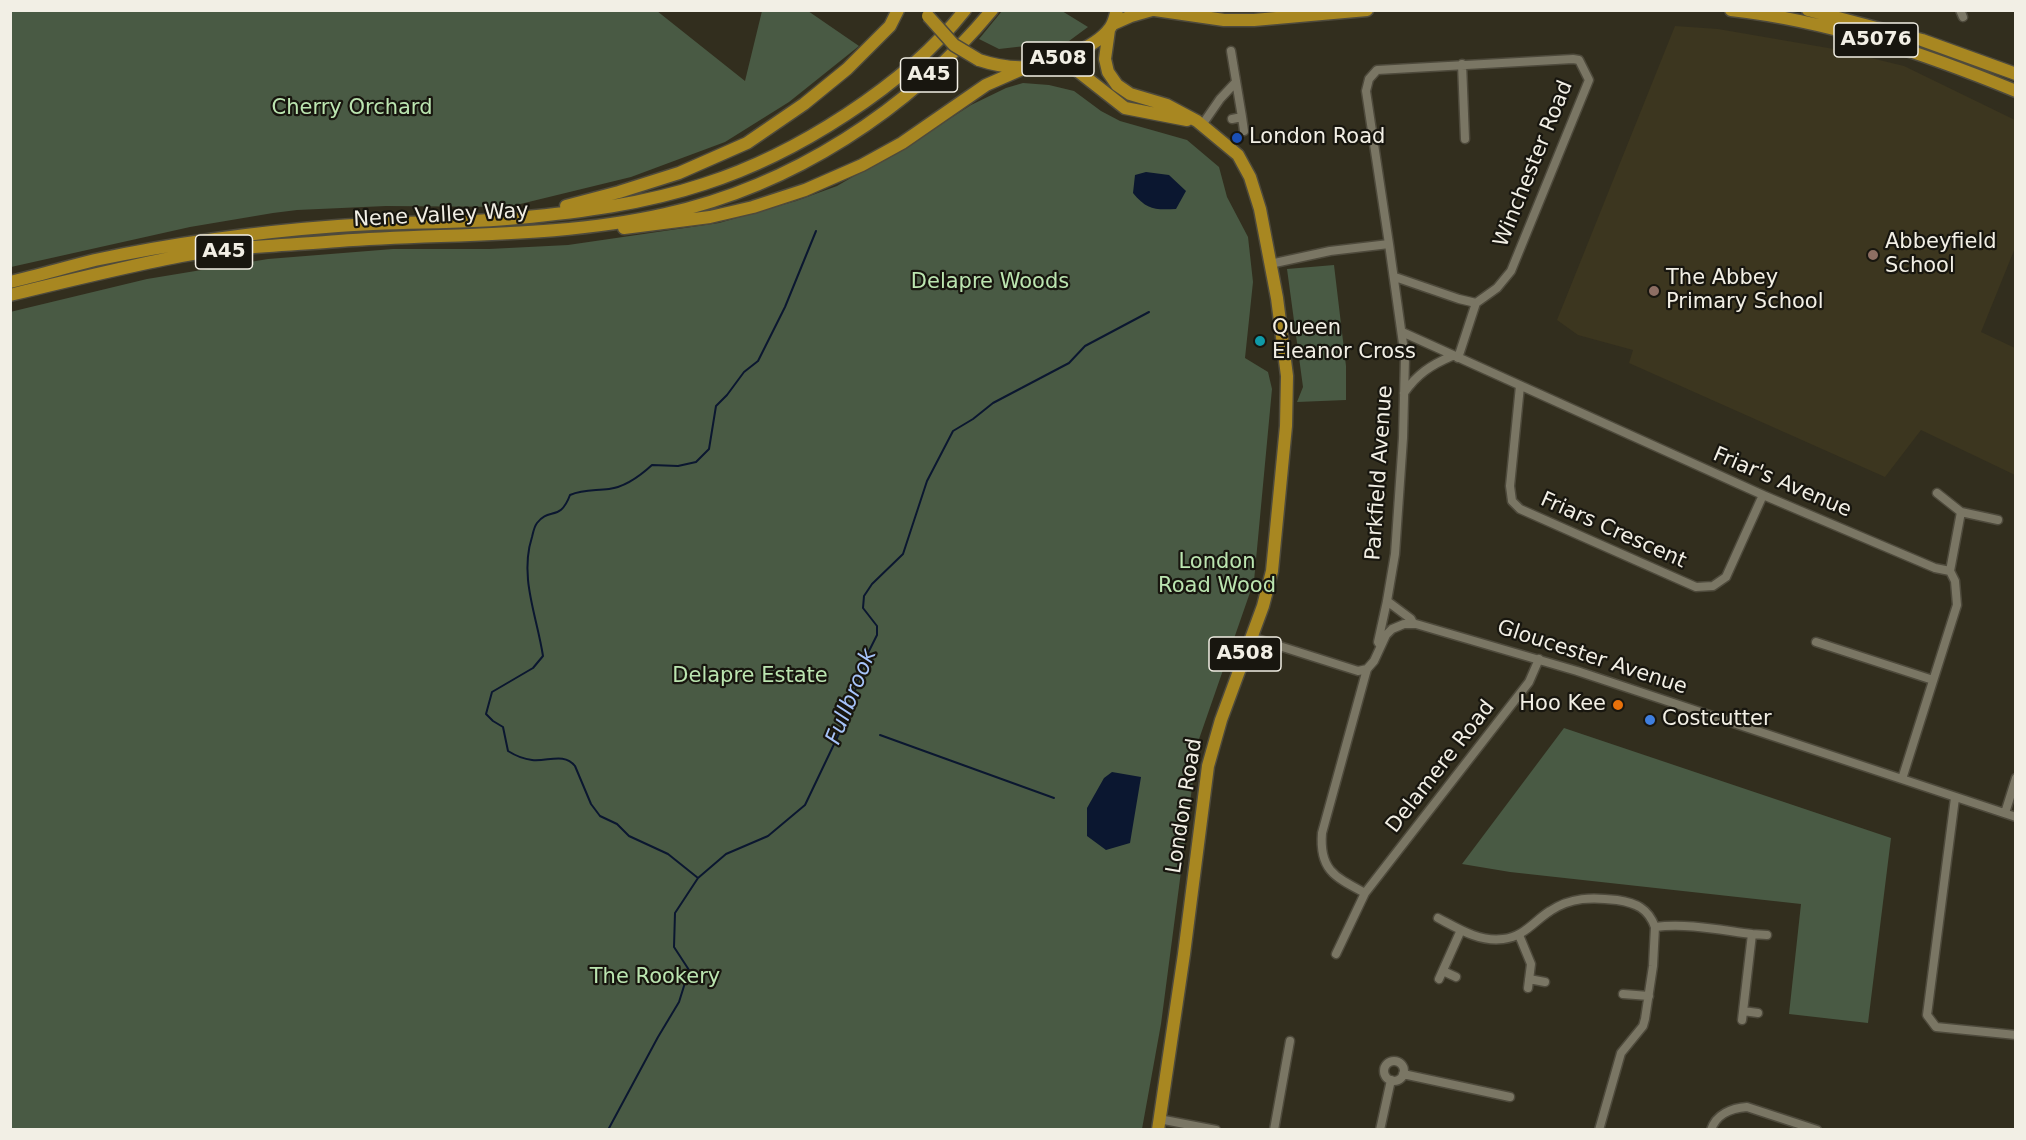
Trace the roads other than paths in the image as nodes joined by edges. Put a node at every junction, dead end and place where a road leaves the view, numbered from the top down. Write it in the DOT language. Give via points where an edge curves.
graph roads {
  1 [pos="898,10"];
  2 [pos="966,10"];
  3 [pos="992,10"];
  4 [pos="1117,10"];
  5 [pos="1154,10"];
  6 [pos="1367,10"];
  7 [pos="1731,10"];
  8 [pos="1808,10"];
  9 [pos="1825,12"];
  10 [pos="926,13"];
  11 [pos="1111,27"];
  12 [pos="1231,51"];
  13 [pos="1056,60"];
  14 [pos="1462,64"];
  15 [pos="1027,67"];
  16 [pos="2016,74"];
  17 [pos="1235,83"];
  18 [pos="2016,91"];
  19 [pos="1242,117"];
  20 [pos="1232,119"];
  21 [pos="1200,123"];
  22 [pos="1244,131"];
  23 [pos="1465,139"];
  24 [pos="516,218"];
  25 [pos="442,235"];
  26 [pos="1389,244"];
  27 [pos="1270,264"];
  28 [pos="1395,278"];
  29 [pos="10,282"];
  30 [pos="10,295"];
  31 [pos="1476,303"];
  32 [pos="1402,332"];
  33 [pos="1455,357"];
  34 [pos="1520,386"];
  35 [pos="1404,393"];
  36 [pos="1937,493"];
  37 [pos="1763,495"];
  38 [pos="1961,512"];
  39 [pos="1998,519"];
  40 [pos="1950,571"];
  41 [pos="1387,601"];
  42 [pos="1413,623"];
  43 [pos="1251,637"];
  44 [pos="1816,642"];
  45 [pos="1380,646"];
  46 [pos="1539,659"];
  47 [pos="1367,669"];
  48 [pos="1933,680"];
  49 [pos="2016,778"];
  50 [pos="1902,779"];
  51 [pos="1955,798"];
  52 [pos="2005,813"];
  53 [pos="2016,817"];
  54 [pos="1365,893"];
  55 [pos="1438,918"];
  56 [pos="1655,927"];
  57 [pos="1461,930"];
  58 [pos="1752,934"];
  59 [pos="1519,935"];
  60 [pos="1767,935"];
  61 [pos="1336,954"];
  62 [pos="1456,977"];
  63 [pos="1545,982"];
  64 [pos="1623,994"];
  65 [pos="1649,996"];
  66 [pos="1758,1013"];
  67 [pos="2016,1035"];
  68 [pos="1290,1041"];
  69 [pos="1403,1074"];
  70 [pos="1391,1080"];
  71 [pos="1510,1097"];
  72 [pos="1158,1124"];
  73 [pos="1216,1130"];
  74 [pos="1274,1130"];
  75 [pos="1380,1130"];
  76 [pos="1599,1130"];
  77 [pos="1711,1130"];
  78 [pos="1817,1130"];
  1 -- 24 [label="highway" via="890,26 847,69 747,143 629,189"];
  2 -- 24 [label="highway, Nene Valley Way / A45" via="914,62 848,113 740,171 659,197"];
  3 -- 25 [label="highway, Nene Valley Way / A45" via="972,35 926,78 858,130 746,189 664,214 593,225"];
  4 -- 11 [label="highway, A508"];
  5 -- 6 [label="highway" via="1254,20"];
  5 -- 11 [label="highway"];
  7 -- 18 [label="highway, A5076" via="1850,32"];
  8 -- 9 [label="highway, A5076"];
  9 -- 16 [label="highway, A5076" via="1922,40"];
  10 -- 15 [label="highway, A508, bridge" via="954,45 979,60"];
  11 -- 13 [label="highway, A508" via="1093,43"];
  11 -- 21 [label="highway, London Road / A508" via="1105,59 1117,85"];
  12 -- 17 [label="street"];
  13 -- 15 [label="highway, A508"];
  13 -- 21 [label="highway, London Road / A508" via="1074,68 1125,108"];
  14 -- 23 [label="street"];
  14 -- 26 [label="street, Winchester Road" via="1377,70 1369,79 1366,92"];
  14 -- 31 [label="street, Winchester Road" via="1573,58 1579,60 1588,80 1511,272"];
  15 -- 25 [label="highway" via="986,86 862,165 753,207 710,217 526,238"];
  17 -- 19 [label="street"];
  17 -- 21 [label="street"];
  19 -- 20 [label="street"];
  19 -- 22 [label="street"];
  21 -- 27 [label="highway, London Road / A508" via="1238,155 1250,177"];
  24 -- 29 [label="highway, Nene Valley Way / A45" via="339,226 182,244"];
  25 -- 30 [label="highway, Nene Valley Way / A45" via="183,256"];
  26 -- 27 [label="street"];
  26 -- 28 [label="street, Parkfield Avenue"];
  27 -- 43 [label="highway, London Road / A508" via="1287,376 1286,426 1272,571"];
  28 -- 31 [label="street"];
  28 -- 32 [label="street, Parkfield Avenue"];
  31 -- 33 [label="street"];
  32 -- 33 [label="street, Friar's Avenue"];
  32 -- 35 [label="street, Parkfield Avenue"];
  33 -- 34 [label="street, Friar's Avenue"];
  33 -- 35 [label="street" via="1424,370"];
  34 -- 37 [label="street, Friar's Avenue"];
  34 -- 37 [label="street, Friars Crescent" via="1509,486 1512,501 1520,510 1696,587 1713,586 1726,577"];
  35 -- 41 [label="street, Parkfield Avenue" via="1395,554"];
  36 -- 38 [label="street"];
  37 -- 40 [label="street, Friar's Avenue"];
  38 -- 39 [label="street"];
  38 -- 40 [label="street"];
  40 -- 48 [label="street" via="1957,605"];
  41 -- 42 [label="street"];
  41 -- 45 [label="street, Parkfield Avenue"];
  42 -- 45 [label="street" via="1392,629"];
  42 -- 46 [label="street, Gloucester Avenue"];
  43 -- 47 [label="street" via="1358,671"];
  43 -- 72 [label="highway, London Road / A508" via="1208,766"];
  44 -- 48 [label="street"];
  45 -- 47 [label="street"];
  46 -- 50 [label="street, Gloucester Avenue"];
  46 -- 54 [label="street, Delamere Road" via="1529,682"];
  47 -- 54 [label="street" via="1321,849 1325,864 1341,880"];
  48 -- 50 [label="street"];
  49 -- 52 [label="street"];
  50 -- 51 [label="street, Gloucester Avenue"];
  51 -- 52 [label="street, Gloucester Avenue"];
  51 -- 67 [label="street" via="1927,1015 1936,1027"];
  52 -- 53 [label="street, Gloucester Avenue"];
  54 -- 61 [label="street, Delamere Road"];
  55 -- 57 [label="street"];
  56 -- 58 [label="street" via="1689,926"];
  56 -- 59 [label="street" via="1639,905 1586,898 1549,912"];
  56 -- 65 [label="street"];
  57 -- 59 [label="street" via="1493,940"];
  57 -- 62 [label="street" via="1441,975"];
  58 -- 60 [label="street"];
  58 -- 66 [label="street" via="1742,1015"];
  59 -- 63 [label="street" via="1530,964 1529,984"];
  64 -- 65 [label="street"];
  65 -- 76 [label="street" via="1643,1026 1621,1053"];
  68 -- 74 [label="street"];
  69 -- 70 [label="street" via="1400,1079"];
  69 -- 70 [label="street" via="1400,1064 1390,1062 1384,1072"];
  69 -- 71 [label="street"];
  70 -- 75 [label="street"];
  72 -- 73 [label="street"];
  77 -- 78 [label="street" via="1722,1115 1747,1107"];
}
